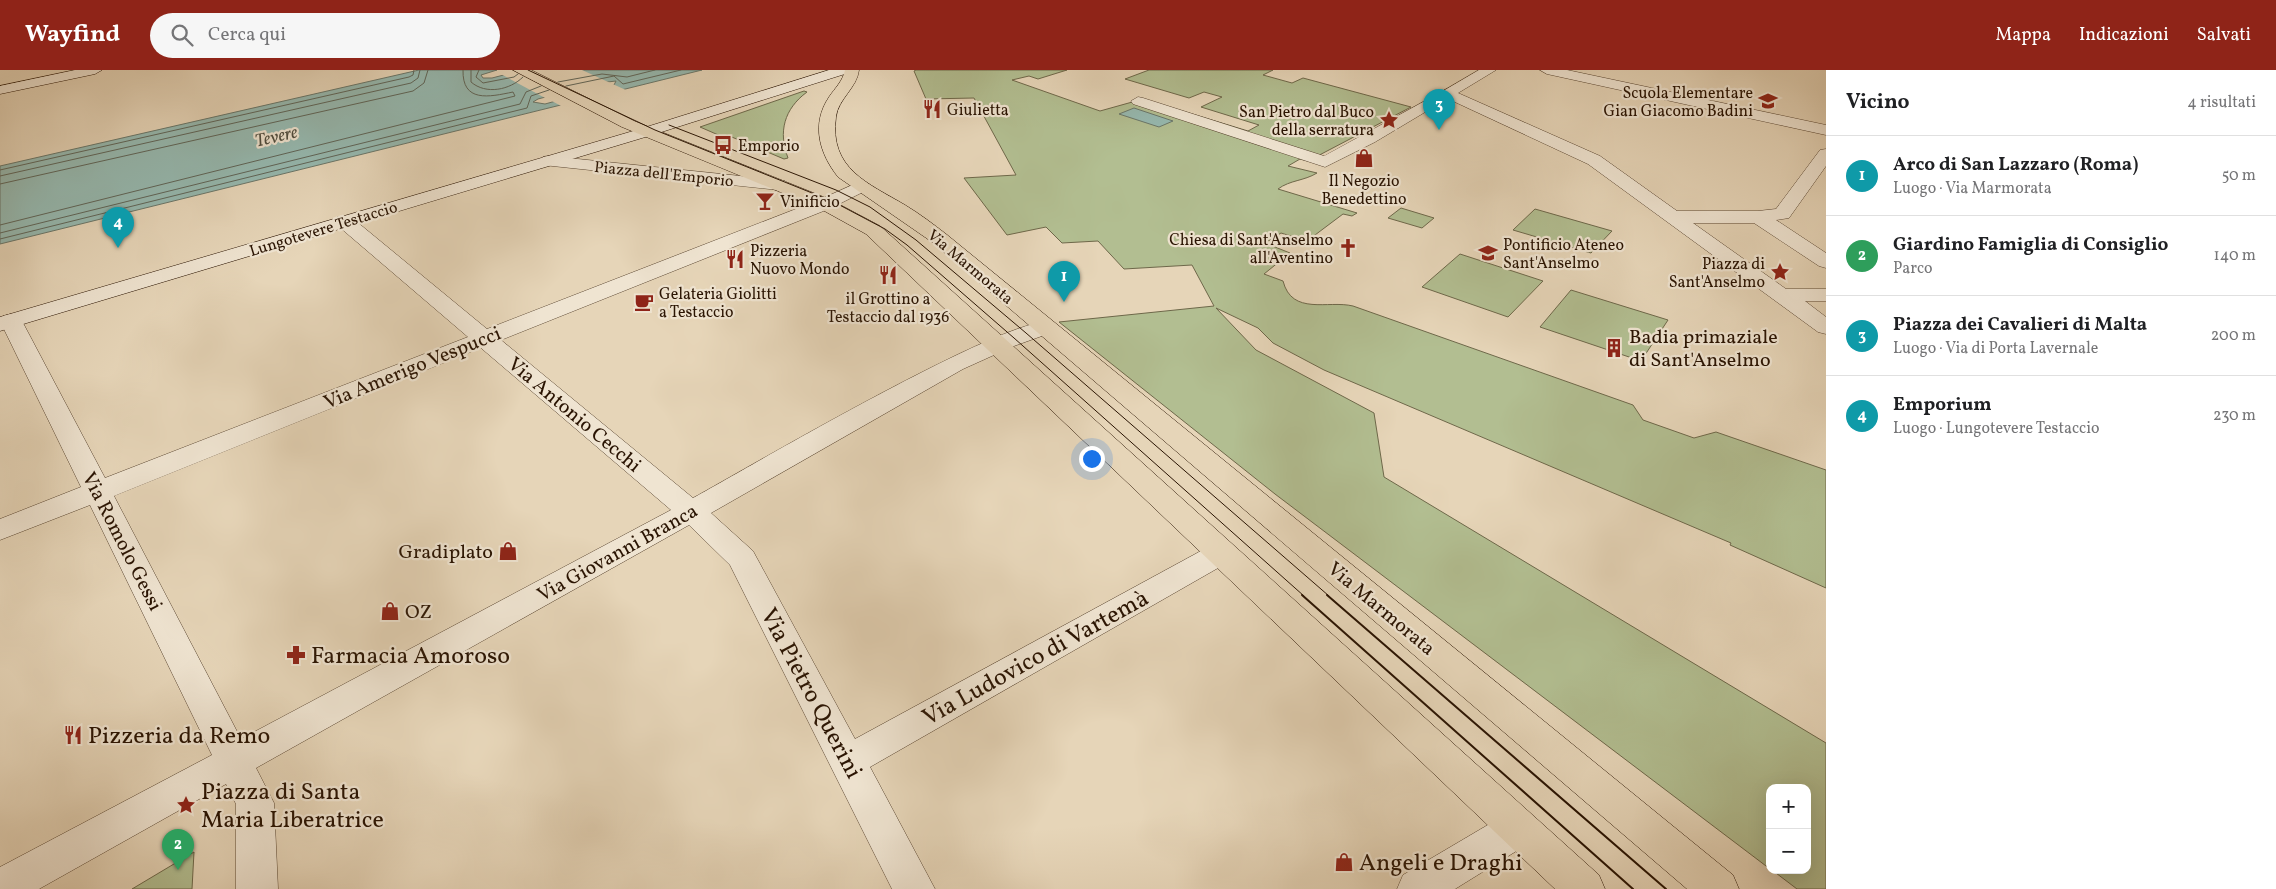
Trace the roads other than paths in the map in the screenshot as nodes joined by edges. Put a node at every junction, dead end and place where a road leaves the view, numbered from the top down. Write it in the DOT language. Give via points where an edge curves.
graph roads {
  1 [pos="95,70"];
  2 [pos="520,70"];
  3 [pos="843,70"];
  4 [pos="852,70"];
  5 [pos="1489,70"];
  6 [pos="1547,70"];
  7 [pos="0,90"];
  8 [pos="1447,93"];
  9 [pos="1138,101"];
  10 [pos="640,130"];
  11 [pos="1826,130"];
  12 [pos="1826,154"];
  13 [pos="549,160"];
  14 [pos="779,185"];
  15 [pos="860,187"];
  16 [pos="825,204"];
  17 [pos="1675,217"];
  18 [pos="1758,217"];
  19 [pos="857,220"];
  20 [pos="344,221"];
  21 [pos="1826,262"];
  22 [pos="1781,295"];
  23 [pos="1826,295"];
  24 [pos="6,322"];
  25 [pos="1045,327"];
  26 [pos="1826,327"];
  27 [pos="485,338"];
  28 [pos="998,344"];
  29 [pos="98,492"];
  30 [pos="690,512"];
  31 [pos="0,530"];
  32 [pos="1222,553"];
  33 [pos="236,760"];
  34 [pos="848,761"];
  35 [pos="1517,828"];
  36 [pos="0,889"];
  37 [pos="256,889"];
  38 [pos="914,889"];
  39 [pos="1418,889"];
  40 [pos="1584,889"];
  41 [pos="1718,889"];
  1 -- 7 [label="street"];
  2 -- 10 [label="main road"];
  3 -- 10 [label="street, Piazza dell'Emporio" via="669,125"];
  4 -- 15 [label="main road" via="852,75 831,104 826,127 835,164"];
  5 -- 8 [label="street"];
  6 -- 11 [label="street"];
  8 -- 9 [label="street" via="1325,162"];
  8 -- 17 [label="street" via="1585,154"];
  10 -- 13 [label="street, Lungotevere Testaccio"];
  10 -- 14 [label="main road, Piazza dell'Emporio"];
  12 -- 18 [label="street" via="1782,214"];
  13 -- 14 [label="street, Piazza dell'Emporio"];
  13 -- 20 [label="street, Lungotevere Testaccio"];
  14 -- 16 [label="main road, Piazza dell'Emporio"];
  15 -- 16 [label="street"];
  15 -- 25 [label="main road, Via Marmorata" via="939,238"];
  16 -- 19 [label="main road, Piazza dell'Emporio"];
  16 -- 27 [label="street, Via Amerigo Vespucci"];
  17 -- 18 [label="street"];
  17 -- 22 [label="street"];
  18 -- 21 [label="street"];
  19 -- 28 [label="main road, Via Marmorata" via="888,243"];
  20 -- 24 [label="street, Lungotevere Testaccio"];
  20 -- 27 [label="street, Via Antonio Cecchi"];
  22 -- 23 [label="street"];
  22 -- 26 [label="street"];
  24 -- 29 [label="street, Via Romolo Gessi"];
  25 -- 28 [label="street"];
  25 -- 41 [label="main road, Via Marmorata"];
  27 -- 29 [label="street, Via Amerigo Vespucci"];
  27 -- 30 [label="street, Via Antonio Cecchi"];
  28 -- 30 [label="street, Via Giovanni Branca" via="955,364"];
  28 -- 32 [label="main road, Via Marmorata"];
  29 -- 31 [label="street, Via Amerigo Vespucci"];
  29 -- 33 [label="street, Via Romolo Gessi"];
  30 -- 33 [label="street, Via Giovanni Branca"];
  30 -- 34 [label="street, Via Pietro Querini" via="742,559"];
  32 -- 34 [label="street, Via Ludovico di Vartemà"];
  32 -- 35 [label="main road, Via Marmorata"];
  33 -- 36 [label="street"];
  33 -- 37 [label="street" via="255,803"];
  34 -- 38 [label="street, Via Pietro Querini"];
  35 -- 39 [label="street"];
  35 -- 40 [label="main road, Via Marmorata"];
}
